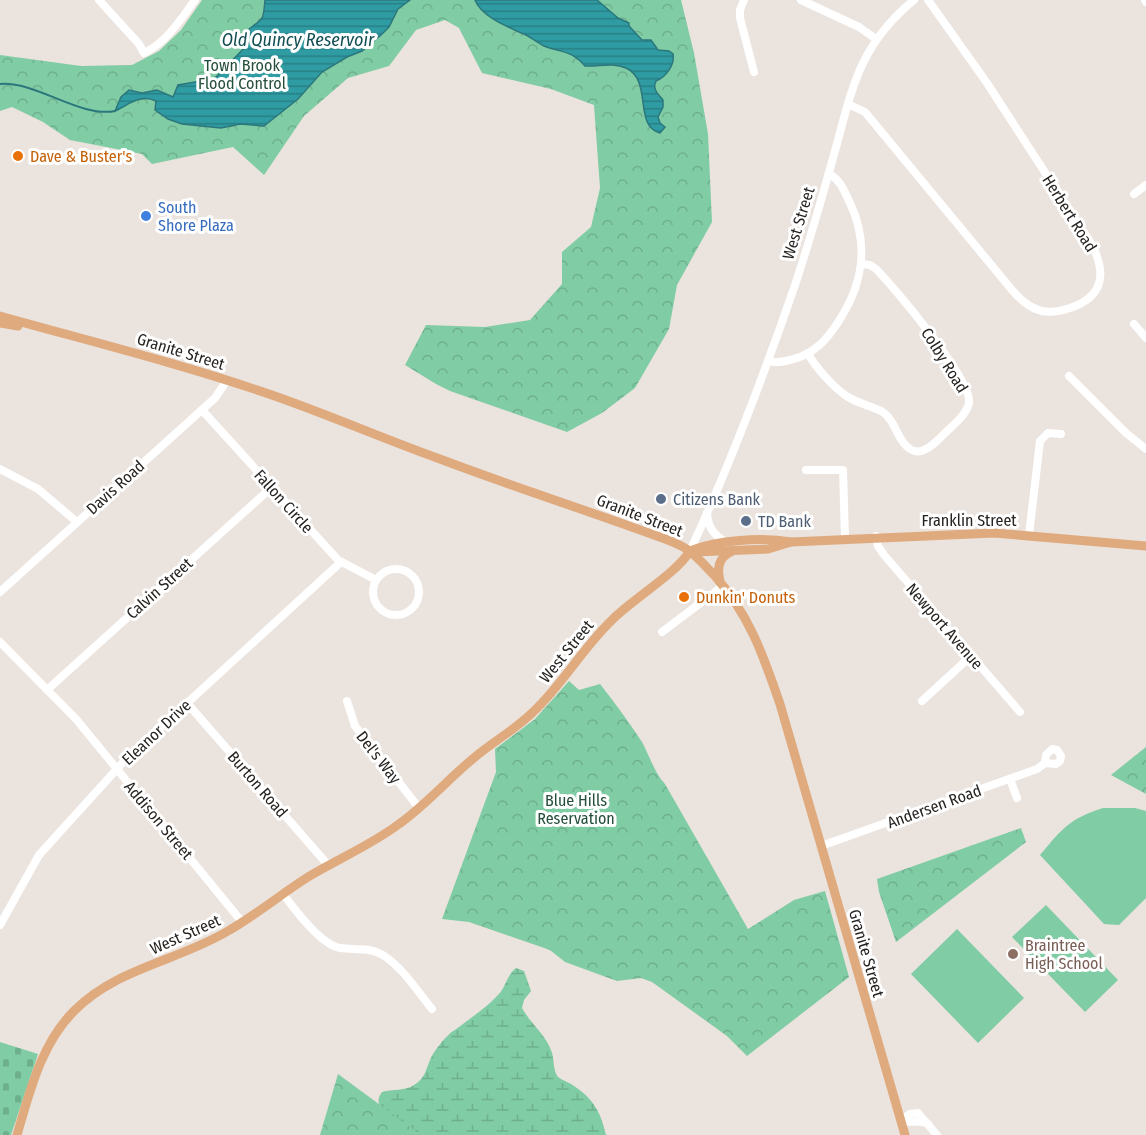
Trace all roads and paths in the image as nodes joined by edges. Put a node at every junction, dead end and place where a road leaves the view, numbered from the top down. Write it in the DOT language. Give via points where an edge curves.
graph roads {
  1 [pos="99,0"];
  2 [pos="195,0"];
  3 [pos="744,0"];
  4 [pos="801,0"];
  5 [pos="914,0"];
  6 [pos="928,0"];
  7 [pos="876,39"];
  8 [pos="754,72"];
  9 [pos="848,104"];
  10 [pos="829,174"];
  11 [pos="1146,185"];
  12 [pos="1134,194"];
  13 [pos="861,264"];
  14 [pos="0,316"];
  15 [pos="0,323"];
  16 [pos="1134,324"];
  17 [pos="50,331"];
  18 [pos="1146,338"];
  19 [pos="808,353"];
  20 [pos="768,361"];
  21 [pos="1070,376"];
  22 [pos="227,380"];
  23 [pos="202,410"];
  24 [pos="1061,434"];
  25 [pos="1146,449"];
  26 [pos="0,469"];
  27 [pos="806,470"];
  28 [pos="272,487"];
  29 [pos="708,511"];
  30 [pos="76,522"];
  31 [pos="1029,535"];
  32 [pos="876,537"];
  33 [pos="845,538"];
  34 [pos="791,542"];
  35 [pos="727,543"];
  36 [pos="1146,546"];
  37 [pos="690,551"];
  38 [pos="733,551"];
  39 [pos="341,562"];
  40 [pos="376,580"];
  41 [pos="722,585"];
  42 [pos="0,592"];
  43 [pos="662,632"];
  44 [pos="0,642"];
  45 [pos="971,656"];
  46 [pos="47,690"];
  47 [pos="347,701"];
  48 [pos="921,701"];
  49 [pos="187,703"];
  50 [pos="1020,712"];
  51 [pos="1045,763"];
  52 [pos="117,769"];
  53 [pos="1010,779"];
  54 [pos="1017,798"];
  55 [pos="419,808"];
  56 [pos="821,846"];
  57 [pos="328,865"];
  58 [pos="283,894"];
  59 [pos="242,922"];
  60 [pos="0,925"];
  61 [pos="432,1009"];
  62 [pos="901,1120"];
  63 [pos="17,1135"];
  64 [pos="905,1135"];
  65 [pos="937,1135"];
  1 -- 2 [label="street" via="144,53 164,39"];
  3 -- 8 [label="street" via="740,18"];
  4 -- 7 [label="street"];
  5 -- 7 [label="street, West Street"];
  6 -- 9 [label="street, Herbert Road" via="1092,245 1100,269 1095,292 1083,303 1056,312 1041,311 1023,302 868,115"];
  7 -- 9 [label="street, West Street" via="861,66"];
  9 -- 10 [label="street, West Street"];
  10 -- 13 [label="street" via="839,181 857,218"];
  10 -- 20 [label="street, West Street"];
  11 -- 12 [label="street"];
  13 -- 19 [label="street" via="857,286 841,318 827,339"];
  13 -- 19 [label="street, Colby Road" via="879,271 928,331 967,391 966,410 934,443 912,451 886,415 845,395"];
  14 -- 17 [label="main road, Granite Street"];
  15 -- 17 [label="main road, Granite Street"];
  16 -- 18 [label="street"];
  17 -- 22 [label="main road, Granite Street"];
  19 -- 20 [label="street" via="782,362"];
  20 -- 29 [label="street, West Street"];
  21 -- 25 [label="street"];
  22 -- 23 [label="street, Davis Road"];
  22 -- 37 [label="main road, Granite Street"];
  23 -- 28 [label="street, Fallon Circle"];
  23 -- 30 [label="street, Davis Road"];
  24 -- 31 [label="street" via="1048,433 1040,441"];
  26 -- 30 [label="street" via="38,489"];
  27 -- 33 [label="street" via="843,470"];
  28 -- 39 [label="street, Fallon Circle"];
  28 -- 46 [label="street, Calvin Street"];
  29 -- 35 [label="street" via="712,531"];
  29 -- 37 [label="street, West Street"];
  30 -- 42 [label="street, Davis Road"];
  31 -- 32 [label="main road, Franklin Street" via="978,532"];
  31 -- 36 [label="main road, Franklin Street"];
  32 -- 33 [label="main road, Franklin Street"];
  32 -- 45 [label="street, Newport Avenue" via="884,555"];
  33 -- 34 [label="main road, Franklin Street"];
  34 -- 35 [label="main road, Franklin Street"];
  34 -- 38 [label="main road, Franklin Street" via="774,548"];
  35 -- 37 [label="main road, Franklin Street"];
  37 -- 38 [label="main road, Franklin Street"];
  37 -- 41 [label="main road, Granite Street"];
  37 -- 55 [label="main road, West Street" via="608,624 531,714 477,755"];
  38 -- 41 [label="main road" via="719,564"];
  39 -- 40 [label="street, Fallon Circle"];
  39 -- 49 [label="street, Eleanor Drive"];
  40 -- 40 [label="street" via="372,590 383,612 399,615 415,604 419,589 409,573 391,569"];
  41 -- 43 [label="street"];
  41 -- 56 [label="main road, Granite Street" via="749,623 762,651"];
  44 -- 46 [label="street, Addison Street"];
  45 -- 48 [label="street"];
  45 -- 50 [label="street, Newport Avenue"];
  46 -- 52 [label="street, Addison Street"];
  47 -- 55 [label="street, Del's Way" via="357,729"];
  49 -- 52 [label="street, Eleanor Drive"];
  49 -- 57 [label="street, Burton Road"];
  51 -- 53 [label="street, Andersen Road"];
  52 -- 59 [label="street, Addison Street"];
  52 -- 60 [label="street, Eleanor Drive" via="39,855"];
  53 -- 54 [label="street"];
  53 -- 56 [label="street, Andersen Road"];
  55 -- 57 [label="main road, West Street" via="391,830"];
  56 -- 62 [label="main road, Granite Street"];
  57 -- 58 [label="main road, West Street"];
  58 -- 59 [label="main road, West Street"];
  58 -- 61 [label="street" via="329,944 370,950 389,960"];
  59 -- 63 [label="main road, West Street" via="197,948 118,978 75,1010 54,1035 43,1058"];
  62 -- 64 [label="main road, Granite Street"];
  62 -- 65 [label="street" via="915,1113 921,1115"];
}
